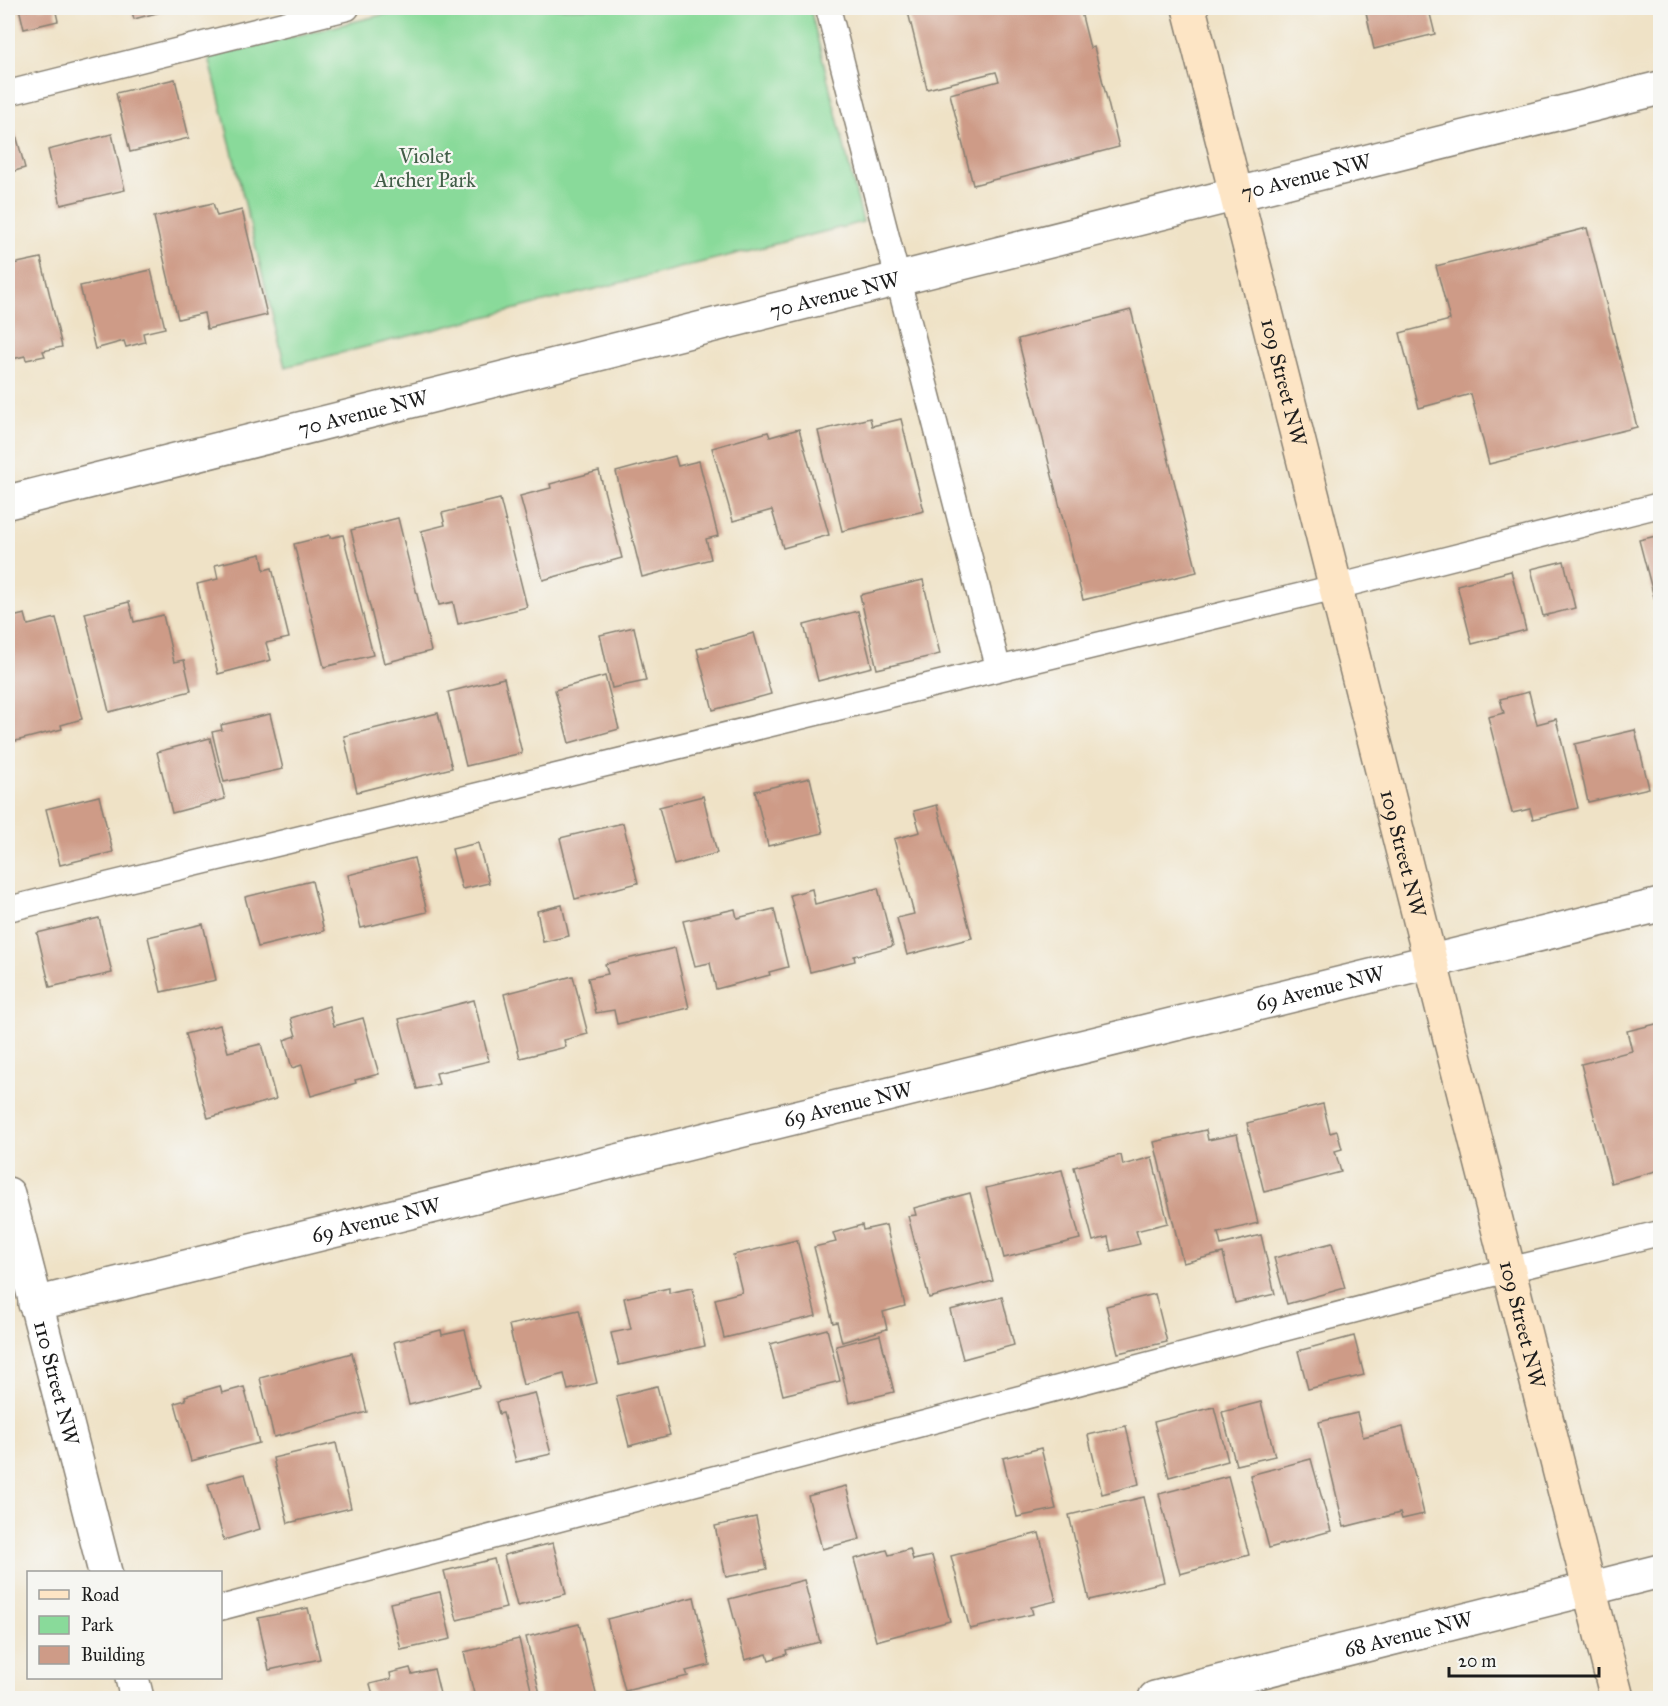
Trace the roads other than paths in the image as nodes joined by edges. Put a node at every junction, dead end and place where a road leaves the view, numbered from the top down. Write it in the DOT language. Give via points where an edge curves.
graph roads {
  1 [pos="347,8"];
  2 [pos="828,8"];
  3 [pos="1189,8"];
  4 [pos="1660,88"];
  5 [pos="8,93"];
  6 [pos="1236,194"];
  7 [pos="898,279"];
  8 [pos="8,502"];
  9 [pos="1660,505"];
  10 [pos="1336,586"];
  11 [pos="998,667"];
  12 [pos="1660,905"];
  13 [pos="8,909"];
  14 [pos="1431,963"];
  15 [pos="8,1194"];
  16 [pos="1660,1233"];
  17 [pos="1508,1270"];
  18 [pos="35,1304"];
  19 [pos="105,1571"];
  20 [pos="1660,1571"];
  21 [pos="1589,1589"];
  22 [pos="222,1607"];
  23 [pos="132,1679"];
  24 [pos="137,1698"];
  25 [pos="1155,1698"];
  26 [pos="1617,1698"];
  1 -- 5 [label="lane"];
  2 -- 7 [label="lane"];
  3 -- 6 [label="main road, 109 Street NW"];
  4 -- 6 [label="street, 70 Avenue NW"];
  6 -- 7 [label="street, 70 Avenue NW"];
  6 -- 10 [label="main road, 109 Street NW"];
  7 -- 8 [label="street, 70 Avenue NW"];
  7 -- 11 [label="lane"];
  9 -- 10 [label="lane"];
  10 -- 11 [label="lane"];
  10 -- 14 [label="main road, 109 Street NW"];
  11 -- 13 [label="lane"];
  12 -- 14 [label="street, 69 Avenue NW"];
  14 -- 17 [label="main road, 109 Street NW"];
  14 -- 18 [label="street, 69 Avenue NW"];
  15 -- 18 [label="street, 110 Street NW"];
  16 -- 17 [label="lane"];
  17 -- 21 [label="main road, 109 Street NW"];
  17 -- 22 [label="lane"];
  18 -- 19 [label="street, 110 Street NW"];
  20 -- 21 [label="street, 68 Avenue NW"];
  21 -- 25 [label="street, 68 Avenue NW"];
  21 -- 26 [label="main road, 109 Street NW"];
  23 -- 24 [label="street"];
}
